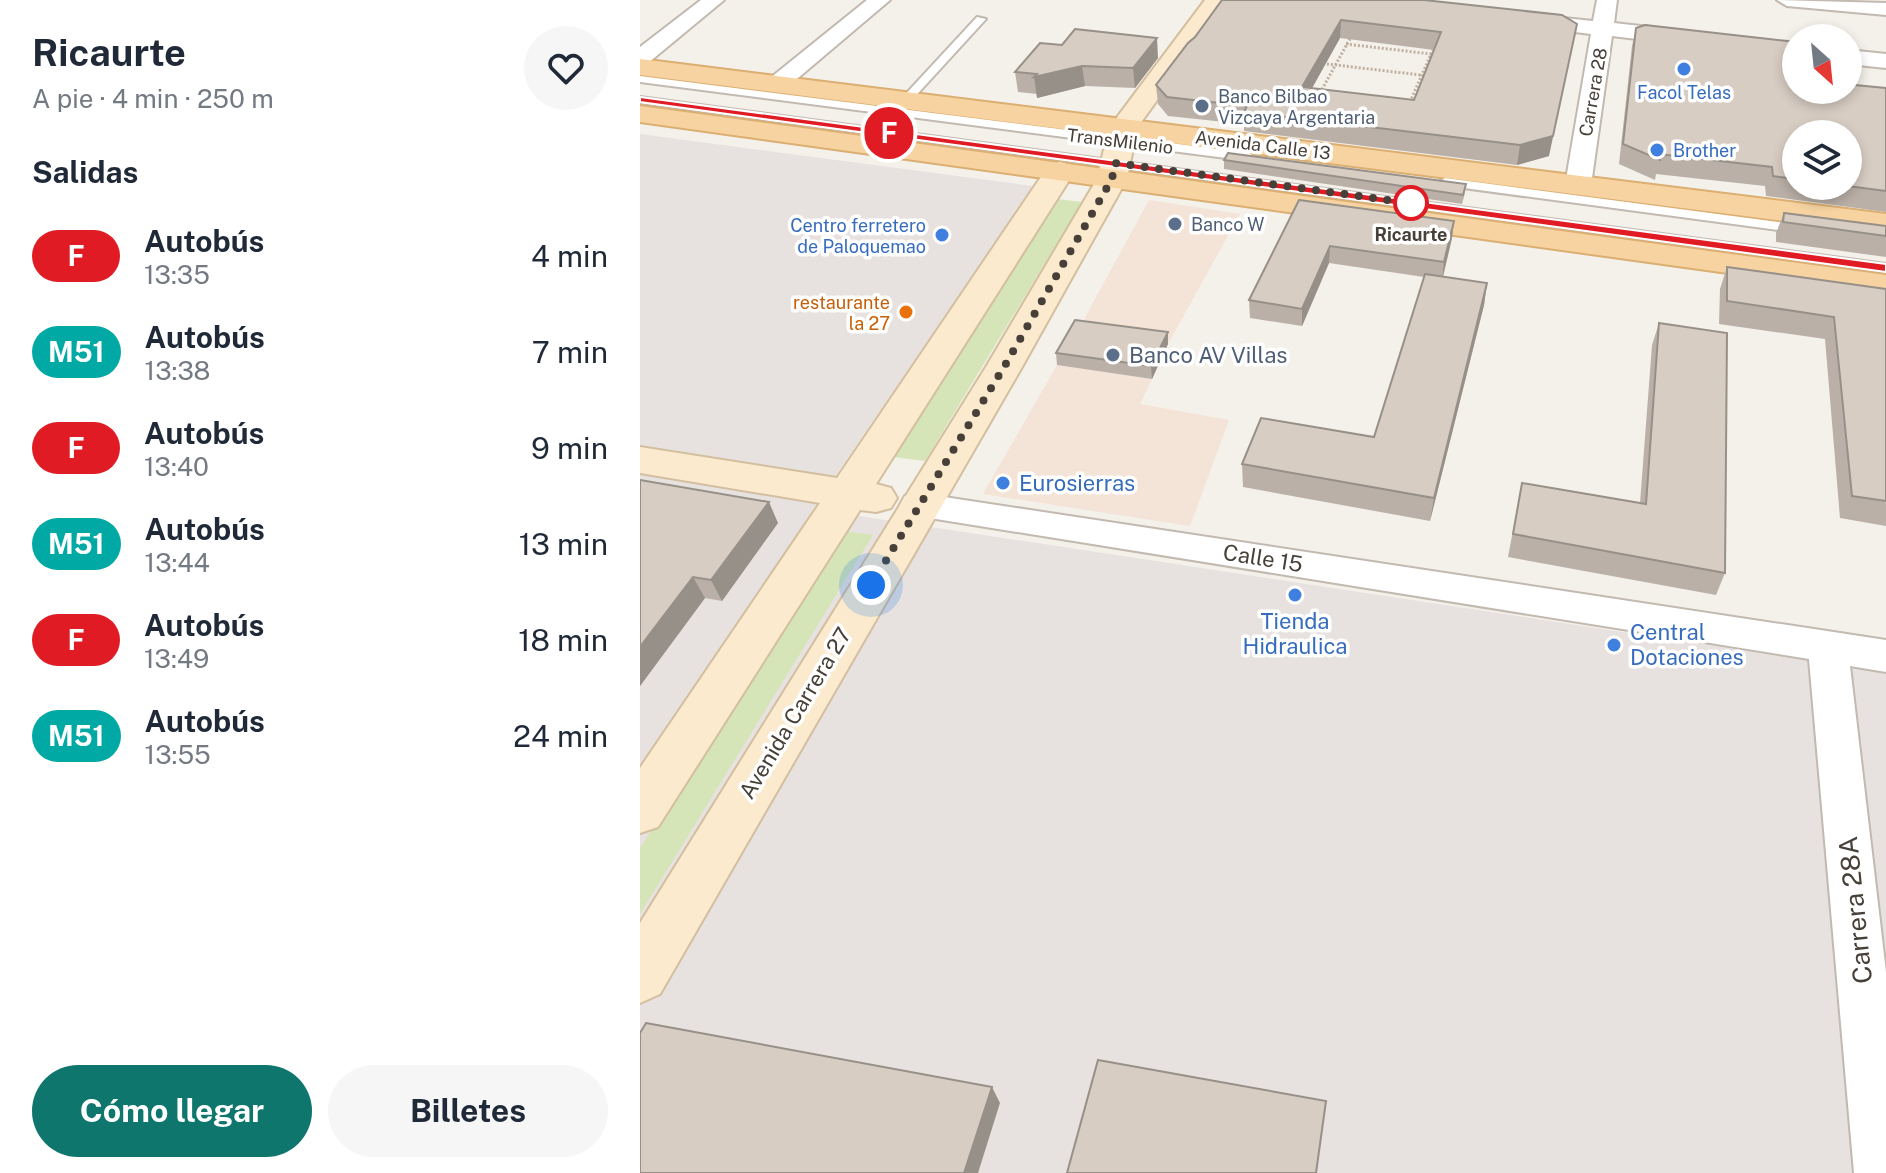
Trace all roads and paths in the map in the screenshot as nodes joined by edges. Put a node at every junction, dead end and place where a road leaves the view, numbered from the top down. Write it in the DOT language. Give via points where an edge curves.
graph roads {
  1 [pos="714,0"];
  2 [pos="880,0"];
  3 [pos="1217,0"];
  4 [pos="1607,0"];
  5 [pos="1787,0"];
  6 [pos="1886,9"];
  7 [pos="1511,18"];
  8 [pos="981,19"];
  9 [pos="1604,28"];
  10 [pos="1354,30"];
  11 [pos="1437,40"];
  12 [pos="1707,40"];
  13 [pos="1346,44"];
  14 [pos="1431,54"];
  15 [pos="640,58"];
  16 [pos="1862,58"];
  17 [pos="1886,61"];
  18 [pos="1320,63"];
  19 [pos="1335,65"];
  20 [pos="640,67"];
  21 [pos="1422,75"];
  22 [pos="1437,77"];
  23 [pos="640,79"];
  24 [pos="783,80"];
  25 [pos="640,100"];
  26 [pos="906,100"];
  27 [pos="640,114"];
  28 [pos="1291,149"];
  29 [pos="1118,152"];
  30 [pos="1385,161"];
  31 [pos="1060,171"];
  32 [pos="1578,185"];
  33 [pos="1886,224"];
  34 [pos="1808,230"];
  35 [pos="1886,268"];
  36 [pos="1886,285"];
  37 [pos="640,460"];
  38 [pos="850,493"];
  39 [pos="918,505"];
  40 [pos="1828,647"];
  41 [pos="1886,656"];
  42 [pos="640,811"];
  43 [pos="640,975"];
  44 [pos="1882,1173"];
  1 -- 15 [label="street"];
  2 -- 24 [label="street"];
  3 -- 29 [label="main road, Avenida Carrera 27"];
  4 -- 9 [label="street, Carrera 28"];
  5 -- 6 [label="street"];
  7 -- 9 [label="street"];
  8 -- 26 [label="lane"];
  9 -- 12 [label="street"];
  9 -- 32 [label="street, Carrera 28"];
  10 -- 13 [label="path"];
  11 -- 14 [label="path"];
  13 -- 14 [label="path"];
  13 -- 19 [label="path"];
  14 -- 21 [label="path"];
  16 -- 17 [label="street"];
  18 -- 19 [label="path"];
  19 -- 21 [label="path"];
  19 -- 28 [label="path"];
  20 -- 24 [label="main road, Avenida Calle 13"];
  21 -- 22 [label="path"];
  21 -- 30 [label="path"];
  23 -- 29 [label="lane, TransMilenio"];
  24 -- 26 [label="main road, Avenida Calle 13"];
  25 -- 29 [label="lane, TransMilenio"];
  26 -- 29 [label="main road, Avenida Calle 13"];
  27 -- 31 [label="main road, Avenida Calle 13"];
  28 -- 29 [label="main road, Avenida Calle 13"];
  28 -- 30 [label="main road, Avenida Calle 13"];
  29 -- 31 [label="main road, Avenida Calle 13"];
  29 -- 34 [label="lane, TransMilenio"];
  29 -- 35 [label="lane, TransMilenio"];
  29 -- 36 [label="main road, Avenida Calle 13"];
  29 -- 39 [label="main road, Avenida Carrera 27" via="1004,367"];
  30 -- 32 [label="main road, Avenida Calle 13"];
  31 -- 38 [label="main road"];
  32 -- 33 [label="main road, Avenida Calle 13"];
  37 -- 38 [label="main road, Calle 15"];
  38 -- 39 [label="main road, Calle 15"];
  38 -- 42 [label="main road"];
  39 -- 40 [label="street, Calle 15"];
  39 -- 43 [label="main road, Avenida Carrera 27"];
  40 -- 41 [label="street, Calle 15"];
  40 -- 44 [label="street, Carrera 28A"];
}
